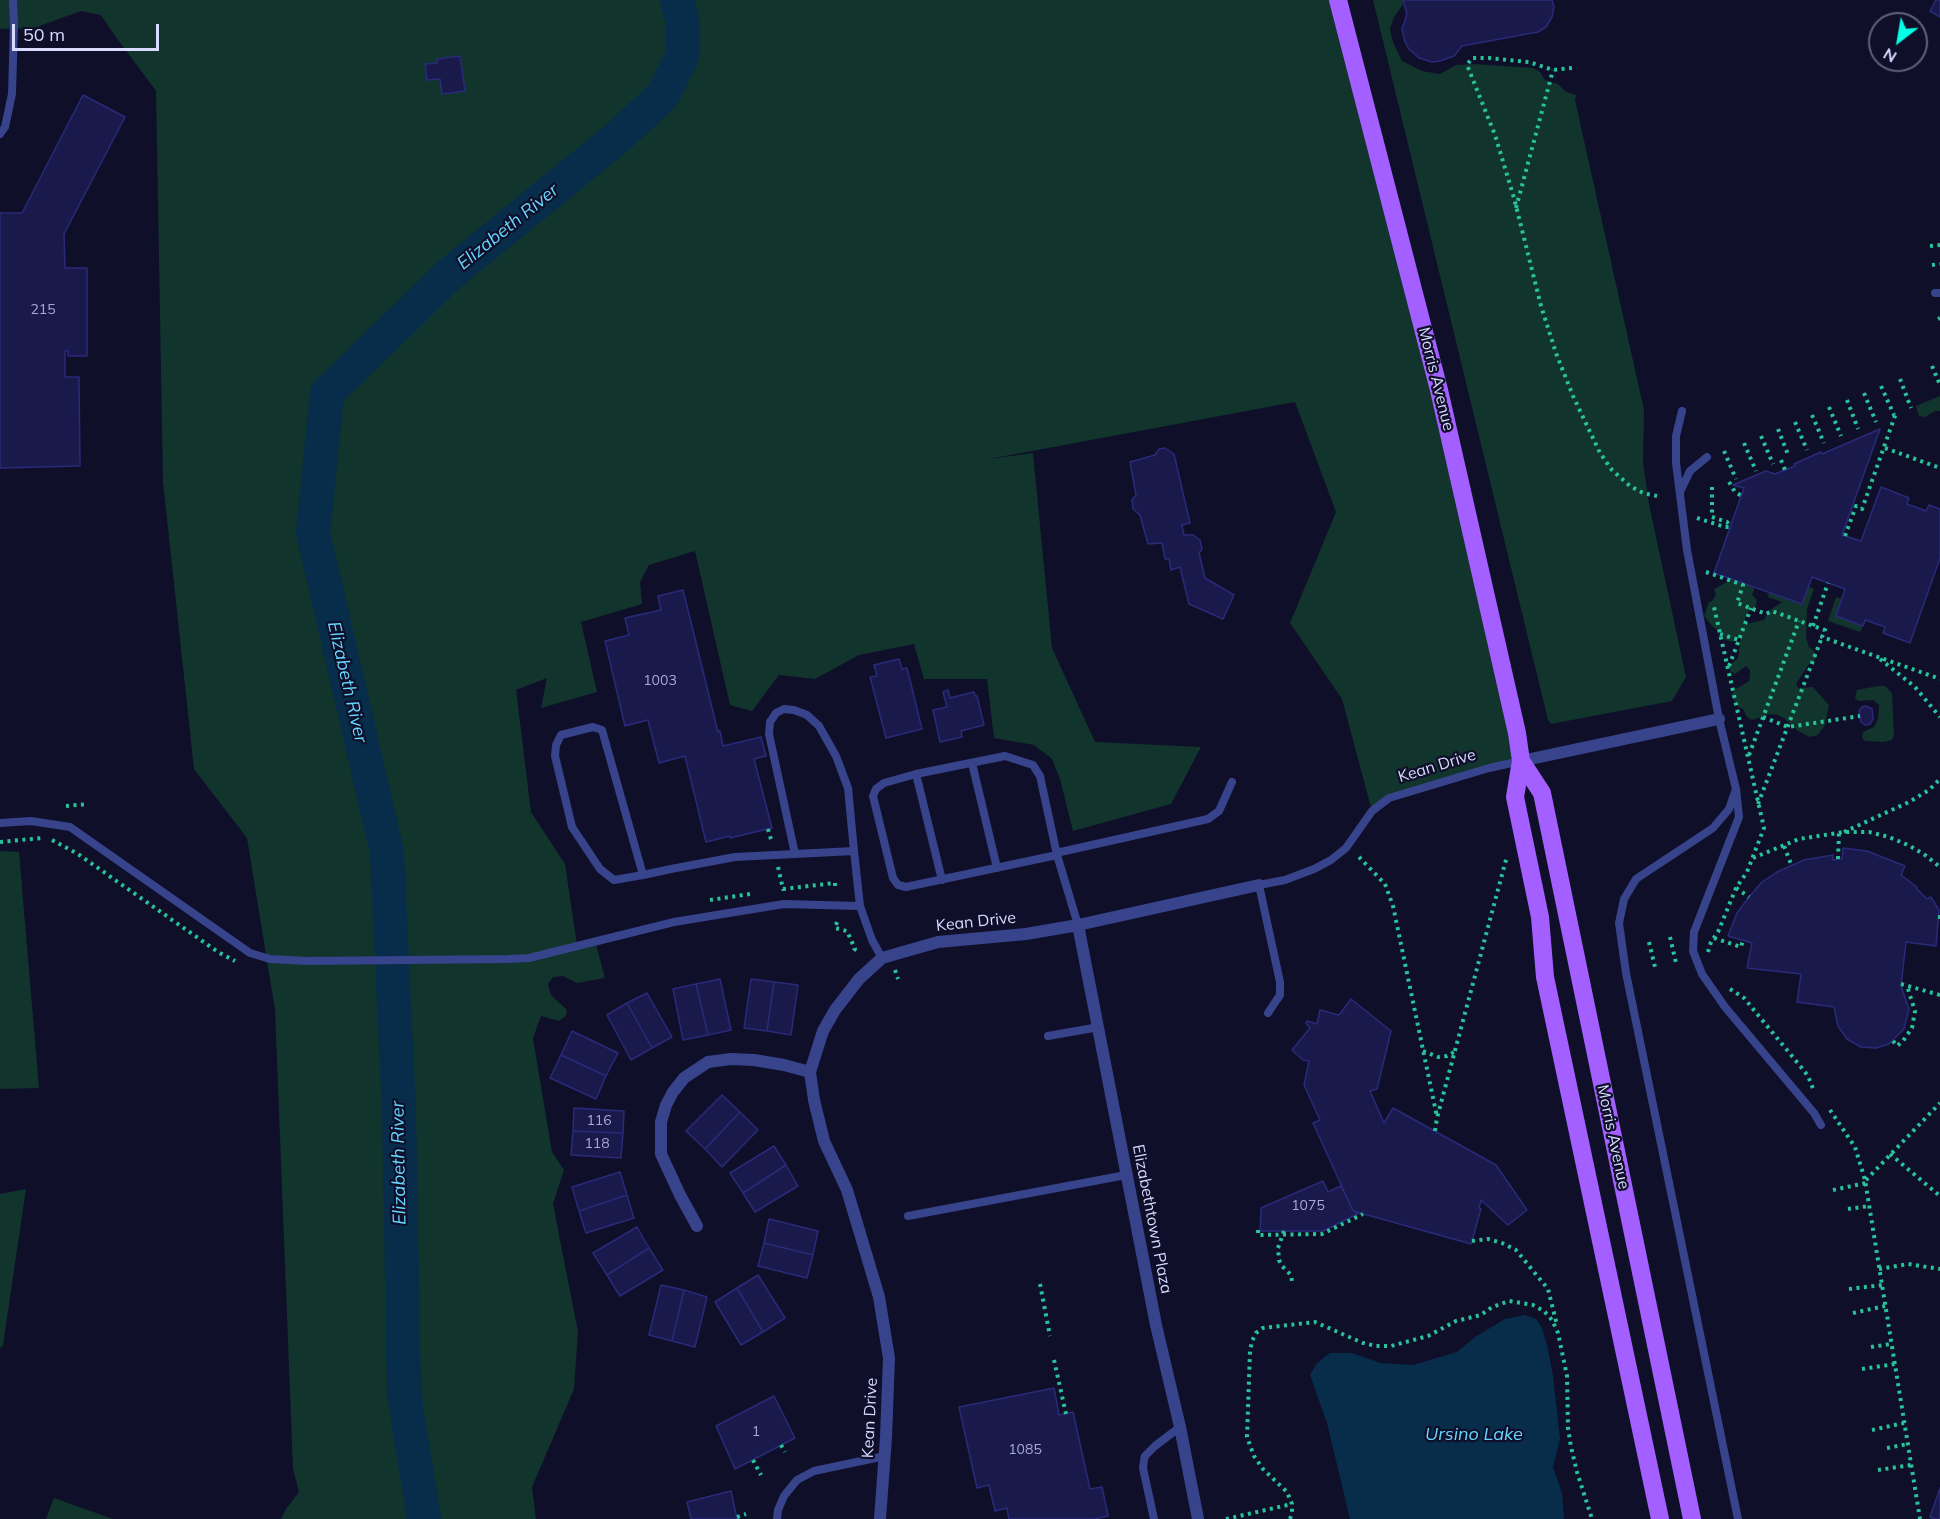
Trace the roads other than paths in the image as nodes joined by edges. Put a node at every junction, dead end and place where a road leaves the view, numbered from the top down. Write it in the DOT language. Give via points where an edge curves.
graph roads {
  1 [pos="13,0"];
  2 [pos="1338,0"];
  3 [pos="0,134"];
  4 [pos="1682,411"];
  5 [pos="1707,457"];
  6 [pos="1680,492"];
  7 [pos="1719,718"];
  8 [pos="1521,761"];
  9 [pos="972,763"];
  10 [pos="916,774"];
  11 [pos="1232,782"];
  12 [pos="1736,789"];
  13 [pos="0,823"];
  14 [pos="854,851"];
  15 [pos="795,854"];
  16 [pos="1057,854"];
  17 [pos="997,868"];
  18 [pos="643,875"];
  19 [pos="942,879"];
  20 [pos="1259,885"];
  21 [pos="860,906"];
  22 [pos="1078,925"];
  23 [pos="882,957"];
  24 [pos="1268,1013"];
  25 [pos="1099,1027"];
  26 [pos="1048,1036"];
  27 [pos="810,1072"];
  28 [pos="1821,1125"];
  29 [pos="1126,1175"];
  30 [pos="908,1216"];
  31 [pos="697,1226"];
  32 [pos="1180,1427"];
  33 [pos="885,1456"];
  34 [pos="777,1519"];
  35 [pos="880,1519"];
  36 [pos="1154,1519"];
  37 [pos="1198,1519"];
  38 [pos="1660,1519"];
  39 [pos="1692,1519"];
  40 [pos="1738,1519"];
  1 -- 3 [label="lane" via="12,94"];
  2 -- 8 [label="main road, Morris Avenue" via="1442,400"];
  4 -- 6 [label="lane" via="1676,436"];
  5 -- 6 [label="lane" via="1690,471"];
  6 -- 7 [label="lane"];
  7 -- 8 [label="street"];
  7 -- 12 [label="lane"];
  8 -- 20 [label="lane, Kean Drive" via="1389,798 1331,860 1285,880"];
  8 -- 38 [label="main road, Morris Avenue" via="1515,797 1540,917 1545,977"];
  8 -- 39 [label="main road, Morris Avenue" via="1542,793"];
  9 -- 10 [label="lane"];
  9 -- 16 [label="lane" via="1005,756 1032,765 1040,776"];
  9 -- 17 [label="lane"];
  10 -- 19 [label="lane"];
  10 -- 19 [label="lane" via="884,783 873,796 893,878 906,887"];
  11 -- 16 [label="lane" via="1219,811 1208,819"];
  12 -- 28 [label="lane" via="1739,817 1694,932 1693,951 1702,974 1725,1007"];
  12 -- 40 [label="lane" via="1729,809 1713,828 1636,879 1624,899 1619,922 1627,982"];
  13 -- 21 [label="lane" via="31,821 70,827 250,952 270,958 508,959 674,922 784,904"];
  14 -- 15 [label="lane"];
  14 -- 15 [label="lane" via="848,788 836,756 819,726 807,715 784,709 770,722 769,734"];
  14 -- 21 [label="lane"];
  15 -- 18 [label="lane" via="735,857"];
  16 -- 17 [label="lane"];
  16 -- 22 [label="lane"];
  17 -- 19 [label="lane"];
  18 -- 18 [label="lane" via="614,880 600,869 572,827 555,756 561,735 593,727 603,730"];
  20 -- 22 [label="street, Kean Drive"];
  20 -- 24 [label="lane" via="1280,982 1280,995"];
  21 -- 23 [label="lane"];
  22 -- 23 [label="street, Kean Drive" via="938,942"];
  22 -- 25 [label="street, Elizabethtown Plaza"];
  23 -- 27 [label="street, Kean Drive" via="835,1010 823,1031"];
  25 -- 26 [label="lane"];
  25 -- 29 [label="street, Elizabethtown Plaza"];
  27 -- 31 [label="street" via="754,1060 708,1062 684,1078 673,1092 661,1122 661,1154"];
  27 -- 33 [label="street, Kean Drive" via="824,1141 847,1190 879,1296 889,1358"];
  29 -- 30 [label="lane"];
  29 -- 32 [label="street, Elizabethtown Plaza"];
  32 -- 36 [label="lane" via="1144,1460"];
  32 -- 37 [label="street, Elizabethtown Plaza"];
  33 -- 34 [label="lane" via="814,1471 797,1480 784,1496"];
  33 -- 35 [label="street, Kean Drive"];
}
